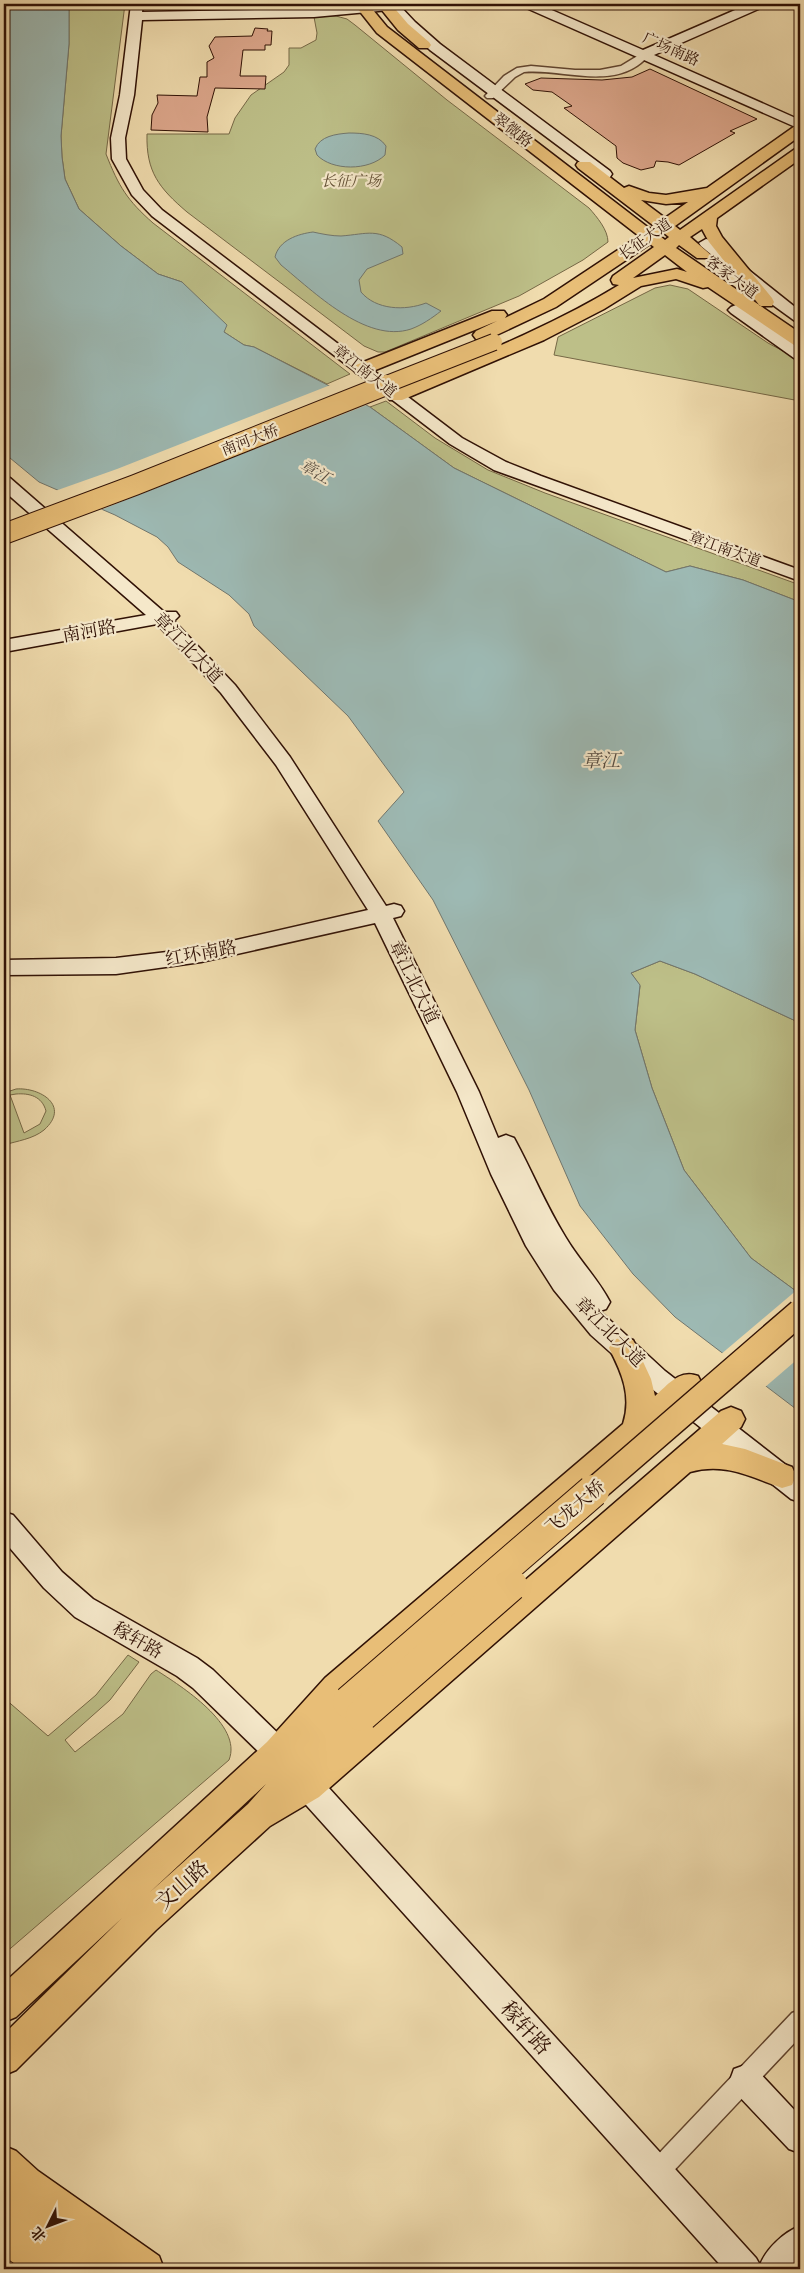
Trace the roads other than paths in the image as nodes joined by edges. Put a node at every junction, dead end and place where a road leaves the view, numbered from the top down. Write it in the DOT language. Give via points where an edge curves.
graph roads {
  1 [pos="528,4"];
  2 [pos="759,4"];
  3 [pos="387,5"];
  4 [pos="358,9"];
  5 [pos="140,10"];
  6 [pos="644,55"];
  7 [pos="493,94"];
  8 [pos="800,127"];
  9 [pos="800,152"];
  10 [pos="602,175"];
  11 [pos="582,184"];
  12 [pos="720,186"];
  13 [pos="708,218"];
  14 [pos="664,225"];
  15 [pos="649,236"];
  16 [pos="681,238"];
  17 [pos="706,243"];
  18 [pos="666,248"];
  19 [pos="622,256"];
  20 [pos="746,276"];
  21 [pos="617,288"];
  22 [pos="566,291"];
  23 [pos="766,302"];
  24 [pos="592,308"];
  25 [pos="742,308"];
  26 [pos="554,314"];
  27 [pos="800,318"];
  28 [pos="800,326"];
  29 [pos="488,339"];
  30 [pos="800,341"];
  31 [pos="800,355"];
  32 [pos="362,369"];
  33 [pos="401,394"];
  34 [pos="4,471"];
  35 [pos="4,482"];
  36 [pos="4,520"];
  37 [pos="4,534"];
  38 [pos="800,568"];
  39 [pos="800,576"];
  40 [pos="167,617"];
  41 [pos="4,646"];
  42 [pos="388,913"];
  43 [pos="4,968"];
  44 [pos="800,1312"];
  45 [pos="800,1334"];
  46 [pos="622,1348"];
  47 [pos="682,1389"];
  48 [pos="726,1424"];
  49 [pos="634,1431"];
  50 [pos="681,1463"];
  51 [pos="794,1480"];
  52 [pos="4,1523"];
  53 [pos="355,1708"];
  54 [pos="278,1752"];
  55 [pos="308,1786"];
  56 [pos="259,1815"];
  57 [pos="4,2005"];
  58 [pos="800,2021"];
  59 [pos="4,2058"];
  60 [pos="745,2080"];
  61 [pos="800,2138"];
  62 [pos="4,2163"];
  63 [pos="657,2172"];
  64 [pos="4,2192"];
  65 [pos="4,2232"];
  66 [pos="800,2242"];
  67 [pos="4,2254"];
  68 [pos="24,2269"];
  69 [pos="54,2269"];
  70 [pos="101,2269"];
  71 [pos="146,2269"];
  72 [pos="745,2269"];
  73 [pos="774,2269"];
  1 -- 6 [label="main road, 广场南路"];
  2 -- 6 [label="main road"];
  3 -- 4 [label="main road, 翠微路"];
  3 -- 7 [label="main road, 翠微路" via="416,38"];
  4 -- 5 [label="main road, 翠微路" via="268,15"];
  4 -- 11 [label="main road, 翠微路" via="410,53"];
  5 -- 32 [label="main road, 章江南大道" via="118,138 119,159 137,192 157,213"];
  5 -- 33 [label="main road, 章江南大道" via="125,137 126,158 145,191 164,211"];
  6 -- 7 [label="street" via="631,66 607,72 520,70"];
  6 -- 8 [label="main road, 广场南路"];
  7 -- 10 [label="main road, 翠微路"];
  8 -- 12 [label="main road, 长征大道"];
  9 -- 13 [label="main road, 长征大道"];
  10 -- 12 [label="main road" via="641,196 658,200 684,198"];
  10 -- 14 [label="main road, 翠微路"];
  11 -- 15 [label="main road, 翠微路"];
  11 -- 19 [label="main road" via="614,232"];
  12 -- 14 [label="main road, 长征大道"];
  13 -- 16 [label="main road, 长征大道"];
  13 -- 20 [label="main road" via="710,233"];
  14 -- 15 [label="main road, 长征大道"];
  14 -- 16 [label="main road, 客家大道"];
  15 -- 18 [label="main road, 翠微路"];
  15 -- 19 [label="main road, 长征大道"];
  16 -- 18 [label="main road, 长征大道"];
  16 -- 23 [label="main road, 客家大道"];
  17 -- 20 [label="main road"];
  18 -- 21 [label="main road, 长征大道"];
  18 -- 25 [label="main road, 客家大道"];
  19 -- 22 [label="main road, 长征大道"];
  20 -- 23 [label="main road"];
  20 -- 27 [label="main road"];
  21 -- 24 [label="main road"];
  21 -- 25 [label="main road" via="677,274 696,279"];
  21 -- 26 [label="main road, 长征大道"];
  22 -- 29 [label="main road, 长征大道"];
  22 -- 32 [label="main road" via="530,299"];
  23 -- 28 [label="main road, 客家大道"];
  24 -- 26 [label="main road"];
  24 -- 33 [label="main road" via="525,342"];
  25 -- 30 [label="main road, 客家大道"];
  25 -- 31 [label="main road"];
  26 -- 29 [label="main road, 长征大道"];
  29 -- 36 [label="main road, 南河大桥"];
  29 -- 37 [label="main road, 南河大桥, bridge" via="135,485"];
  32 -- 33 [label="main road, 章江南大道"];
  33 -- 38 [label="main road, 章江南大道" via="464,438 506,462"];
  33 -- 39 [label="main road, 章江南大道" via="456,441 500,466"];
  34 -- 40 [label="main road, 章江北大道"];
  35 -- 40 [label="main road, 章江北大道"];
  40 -- 41 [label="main road, 南河路"];
  40 -- 42 [label="main road, 章江北大道" via="228,689 282,761"];
  42 -- 43 [label="main road, 红环南路" via="201,955 116,966"];
  42 -- 46 [label="main road, 章江北大道" via="502,1174 534,1239 562,1283 600,1328"];
  42 -- 47 [label="main road, 章江北大道" via="482,1090 516,1168 567,1261 608,1313"];
  44 -- 53 [label="main road, 飞龙大桥, bridge"];
  45 -- 53 [label="main road, 飞龙大桥, bridge"];
  46 -- 47 [label="main road, 章江北大道"];
  46 -- 49 [label="main road" via="642,1391 640,1417"];
  47 -- 48 [label="main road, 章江北大道"];
  47 -- 49 [label="main road"];
  48 -- 50 [label="main road"];
  48 -- 51 [label="main road, 章江北大道"];
  49 -- 54 [label="main road" via="336,1688"];
  50 -- 51 [label="main road" via="699,1456 733,1457"];
  50 -- 55 [label="main road"];
  52 -- 54 [label="main road, 稼轩路" via="53,1580 84,1608 187,1667"];
  53 -- 54 [label="main road, 文山路" via="333,1715"];
  53 -- 56 [label="main road, 文山路"];
  54 -- 57 [label="main road, 文山路"];
  55 -- 56 [label="main road"];
  55 -- 63 [label="main road, 稼轩路"];
  56 -- 59 [label="main road, 文山路" via="144,1919"];
  58 -- 60 [label="street"];
  60 -- 61 [label="main road"];
  60 -- 63 [label="street"];
  62 -- 71 [label="main road" via="26,2183"];
  63 -- 72 [label="main road, 稼轩路"];
  64 -- 70 [label="highway"];
  65 -- 69 [label="highway"];
  66 -- 73 [label="main road"];
  67 -- 68 [label="main road"];
}
